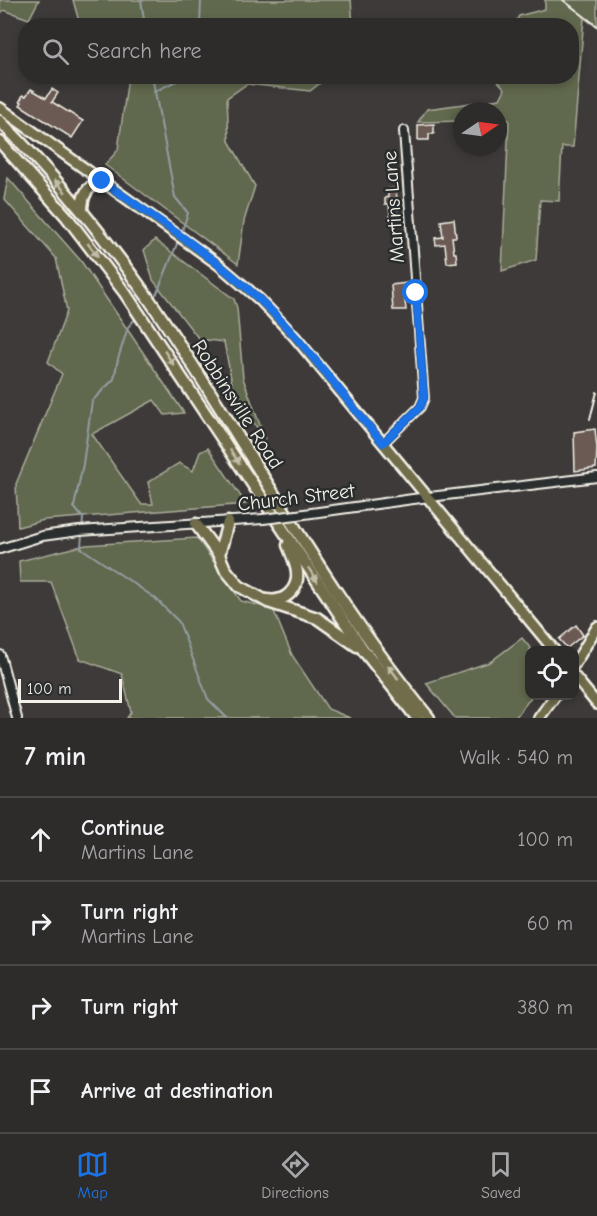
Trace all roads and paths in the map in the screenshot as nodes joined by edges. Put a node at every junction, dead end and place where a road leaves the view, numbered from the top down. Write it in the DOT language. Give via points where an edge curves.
graph roads {
  1 [pos="2,113"];
  2 [pos="404,131"];
  3 [pos="0,142"];
  4 [pos="102,181"];
  5 [pos="82,211"];
  6 [pos="383,443"];
  7 [pos="597,477"];
  8 [pos="428,498"];
  9 [pos="228,522"];
  10 [pos="196,524"];
  11 [pos="281,526"];
  12 [pos="0,549"];
  13 [pos="219,555"];
  14 [pos="258,597"];
  15 [pos="597,627"];
  16 [pos="550,646"];
  17 [pos="364,651"];
  18 [pos="0,655"];
  19 [pos="579,657"];
  20 [pos="579,682"];
  21 [pos="552,700"];
  22 [pos="597,704"];
  23 [pos="17,718"];
  24 [pos="417,718"];
  25 [pos="429,718"];
  26 [pos="538,718"];
  1 -- 4 [label="main road"];
  5 -- 1 [label="highway, Robbinsville Road, one-way"];
  2 -- 6 [label="street, Martins Lane" via="424,398 420,407"];
  3 -- 11 [label="highway, Robbinsville Road, one-way" via="66,216 136,308"];
  4 -- 5 [label="highway" via="86,190"];
  4 -- 6 [label="main road" via="242,284 281,321"];
  25 -- 5 [label="highway, Robbinsville Road, one-way" via="358,625 156,310"];
  6 -- 8 [label="main road"];
  7 -- 8 [label="street, Church Street"];
  8 -- 9 [label="street, Church Street, bridge"];
  8 -- 16 [label="main road"];
  9 -- 10 [label="street, Church Street"];
  9 -- 13 [label="highway"];
  10 -- 12 [label="street, Church Street" via="60,533"];
  10 -- 13 [label="highway"];
  11 -- 14 [label="highway" via="297,573 295,586 282,599"];
  11 -- 17 [label="highway, Robbinsville Road, one-way"];
  13 -- 14 [label="highway" via="231,578"];
  14 -- 17 [label="highway" via="317,618"];
  15 -- 19 [label="main road"];
  17 -- 24 [label="highway, Robbinsville Road"];
  18 -- 23 [label="street"];
  20 -- 22 [label="main road"];
  21 -- 26 [label="main road"];
}
